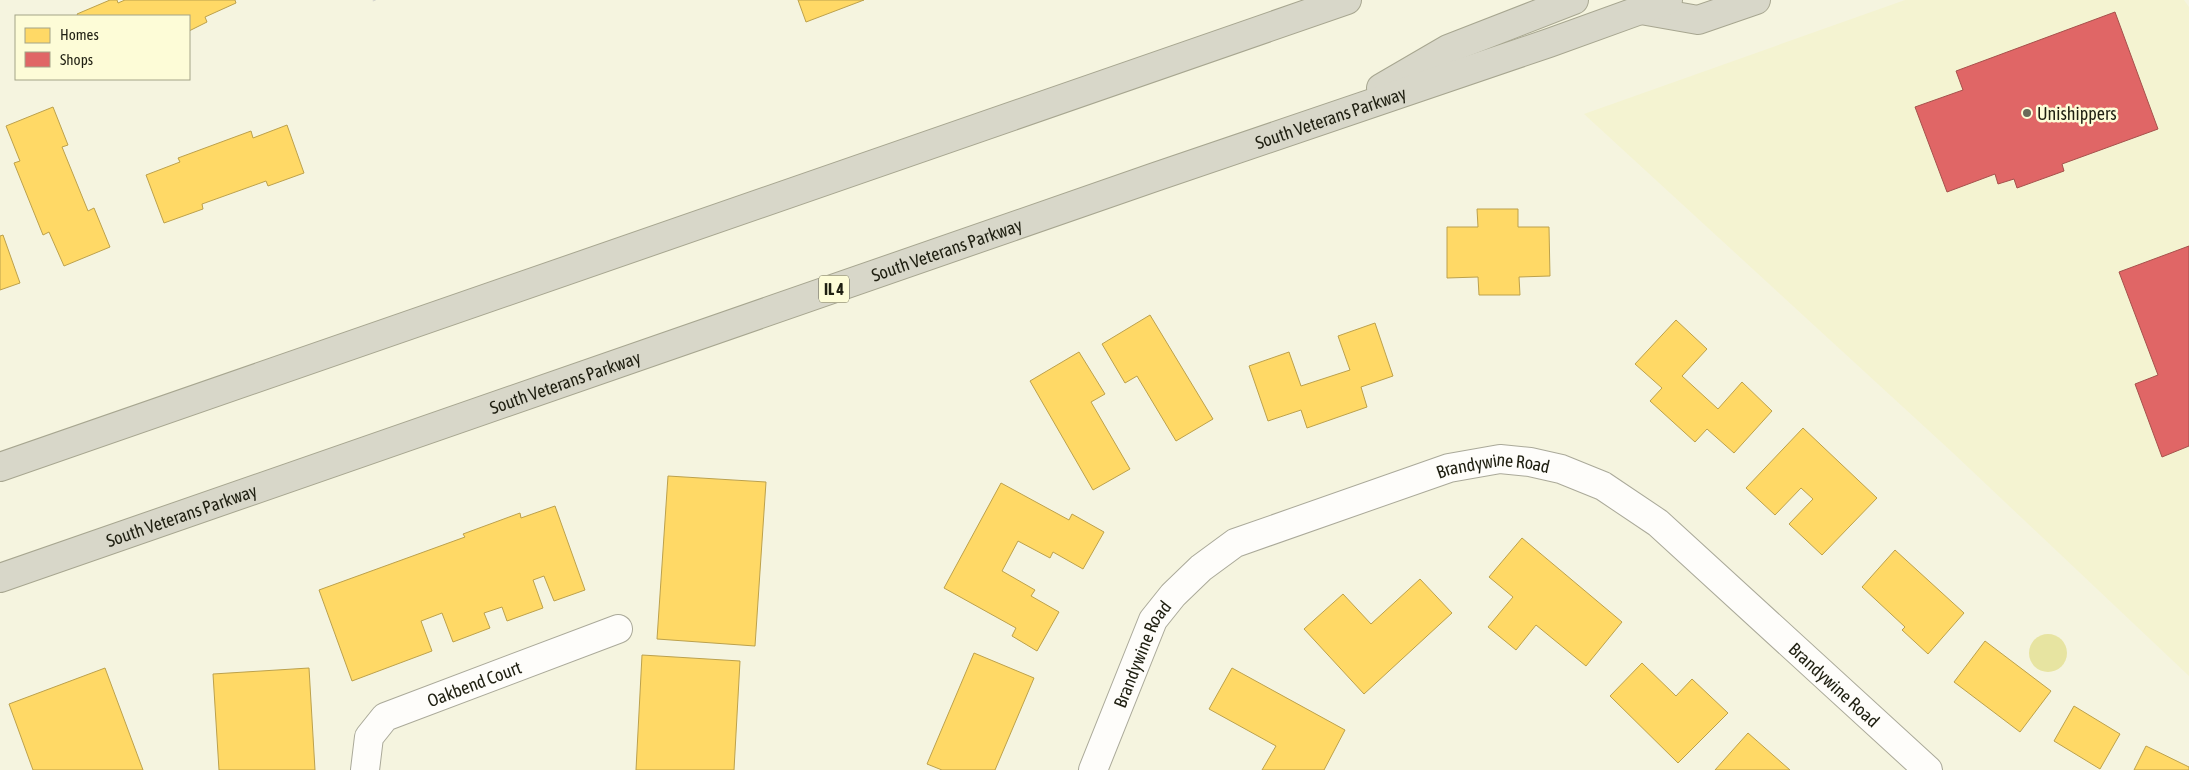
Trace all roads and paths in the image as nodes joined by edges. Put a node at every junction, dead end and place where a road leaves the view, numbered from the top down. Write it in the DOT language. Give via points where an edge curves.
graph roads {
  1 [pos="1347,0"];
  2 [pos="1574,0"];
  3 [pos="1668,0"];
  4 [pos="1756,0"];
  5 [pos="1640,10"];
  6 [pos="1333,117"];
  7 [pos="0,467"];
  8 [pos="0,578"];
  9 [pos="618,629"];
  10 [pos="365,770"];
  11 [pos="1093,770"];
  12 [pos="1928,770"];
  1 -- 7 [label="highway"];
  2 -- 6 [label="highway" via="1448,49"];
  3 -- 5 [label="highway, South Veterans Parkway / IL 4"];
  4 -- 5 [label="highway" via="1698,20"];
  5 -- 6 [label="highway, South Veterans Parkway / IL 4"];
  6 -- 8 [label="highway, South Veterans Parkway / IL 4"];
  9 -- 10 [label="street, Oakbend Court" via="385,717 368,737"];
  11 -- 12 [label="street, Brandywine Road" via="1154,620 1173,595 1201,568 1235,543 1449,468 1500,459 1562,469 1603,486 1658,523"];
}
